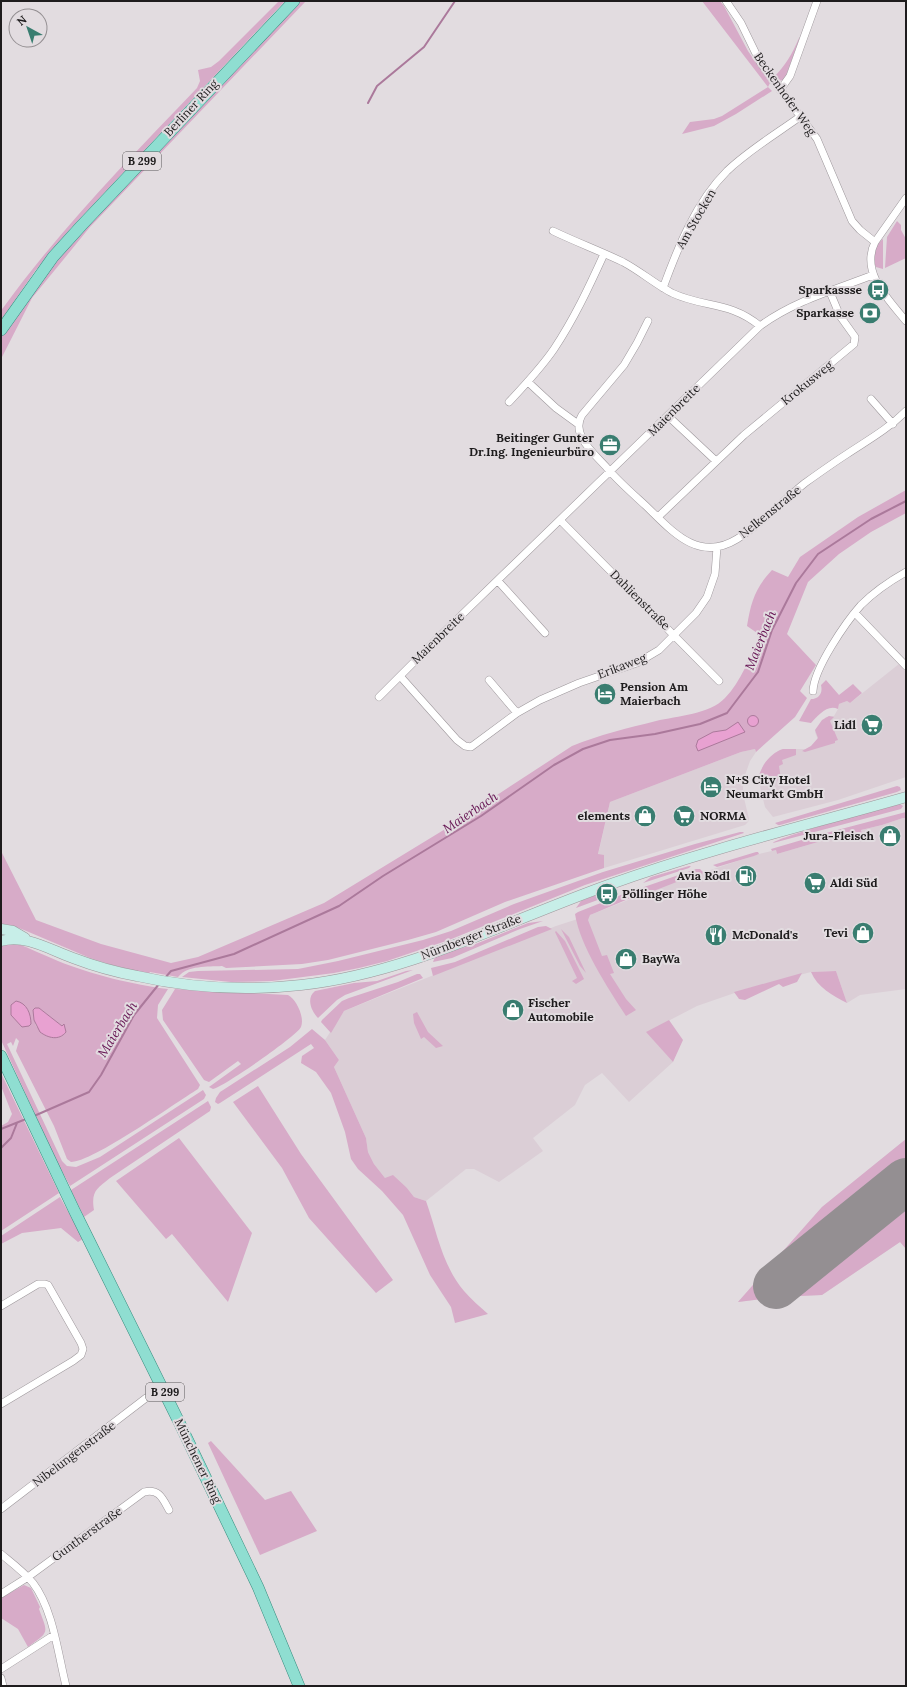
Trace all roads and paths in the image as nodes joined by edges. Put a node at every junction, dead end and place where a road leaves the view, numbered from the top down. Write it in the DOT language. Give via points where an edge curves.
graph roads {
  1 [pos="294,1"];
  2 [pos="817,1"];
  3 [pos="728,4"];
  4 [pos="780,90"];
  5 [pos="801,116"];
  6 [pos="906,198"];
  7 [pos="553,231"];
  8 [pos="875,242"];
  9 [pos="604,254"];
  10 [pos="873,275"];
  11 [pos="663,288"];
  12 [pos="830,292"];
  13 [pos="648,321"];
  14 [pos="906,321"];
  15 [pos="760,326"];
  16 [pos="1,330"];
  17 [pos="528,382"];
  18 [pos="872,399"];
  19 [pos="509,402"];
  20 [pos="906,411"];
  21 [pos="668,416"];
  22 [pos="578,424"];
  23 [pos="892,424"];
  24 [pos="716,461"];
  25 [pos="610,472"];
  26 [pos="658,517"];
  27 [pos="560,520"];
  28 [pos="717,547"];
  29 [pos="906,572"];
  30 [pos="498,580"];
  31 [pos="855,613"];
  32 [pos="545,633"];
  33 [pos="674,635"];
  34 [pos="906,666"];
  35 [pos="400,676"];
  36 [pos="489,680"];
  37 [pos="719,681"];
  38 [pos="813,691"];
  39 [pos="379,697"];
  40 [pos="517,713"];
  41 [pos="906,796"];
  42 [pos="1,929"];
  43 [pos="28,940"];
  44 [pos="1,941"];
  45 [pos="1,1056"];
  46 [pos="1,1306"];
  47 [pos="146,1398"];
  48 [pos="1,1404"];
  49 [pos="1,1509"];
  50 [pos="169,1510"];
  51 [pos="1,1554"];
  52 [pos="28,1577"];
  53 [pos="1,1594"];
  54 [pos="54,1635"];
  55 [pos="1,1669"];
  56 [pos="1,1678"];
  57 [pos="3,1686"];
  58 [pos="66,1686"];
  59 [pos="300,1686"];
  1 -- 16 [label="main road, Berliner Ring / B 299" via="58,252"];
  2 -- 4 [label="street" via="790,76"];
  3 -- 4 [label="street, Beckenhofer Weg" via="741,23 760,62"];
  4 -- 5 [label="street, Beckenhofer Weg"];
  5 -- 8 [label="street, Beckenhofer Weg" via="817,139 852,221"];
  5 -- 11 [label="street, Am Stocken" via="748,153 712,188 689,227"];
  6 -- 8 [label="street"];
  7 -- 9 [label="street"];
  8 -- 10 [label="street" via="870,258"];
  9 -- 11 [label="street" via="631,267"];
  9 -- 17 [label="street" via="574,317 554,350"];
  10 -- 12 [label="street, Maienbreite"];
  10 -- 14 [label="street"];
  11 -- 15 [label="street" via="688,299 736,310"];
  12 -- 15 [label="street, Maienbreite" via="788,308"];
  12 -- 24 [label="street, Krokusweg" via="840,316 855,336 854,344 768,414"];
  13 -- 22 [label="street" via="624,365 582,415"];
  15 -- 21 [label="street, Maienbreite"];
  17 -- 19 [label="street"];
  17 -- 22 [label="street"];
  18 -- 23 [label="street"];
  20 -- 23 [label="street, Nelkenstraße"];
  21 -- 24 [label="street"];
  21 -- 25 [label="street, Maienbreite"];
  22 -- 25 [label="street" via="579,433 585,444"];
  23 -- 28 [label="street, Nelkenstraße" via="803,485 741,537"];
  24 -- 26 [label="street, Krokusweg"];
  25 -- 26 [label="street, Nelkenstraße"];
  25 -- 27 [label="street, Maienbreite"];
  26 -- 28 [label="street, Nelkenstraße" via="688,543"];
  27 -- 30 [label="street, Maienbreite"];
  27 -- 33 [label="street, Dahlienstraße"];
  28 -- 33 [label="street, Erikaweg" via="715,574 710,591 696,613"];
  29 -- 31 [label="street" via="875,593"];
  30 -- 32 [label="street"];
  30 -- 35 [label="street, Maienbreite"];
  31 -- 34 [label="street"];
  31 -- 38 [label="street" via="816,675"];
  33 -- 37 [label="street, Dahlienstraße"];
  33 -- 40 [label="street, Erikaweg" via="646,659 563,689"];
  35 -- 39 [label="street, Maienbreite"];
  35 -- 40 [label="street, Erikaweg" via="457,740 468,747"];
  36 -- 40 [label="street"];
  41 -- 43 [label="main road, Nürnberger Straße" via="642,873 413,960 328,982 285,987 180,984 90,964"];
  42 -- 43 [label="main road, Nürnberger Straße" via="13,931"];
  43 -- 44 [label="main road, Nürnberger Straße" via="14,938"];
  45 -- 59 [label="main road, Münchener Ring / B 299" via="252,1573"];
  46 -- 48 [label="street" via="34,1286 45,1284 54,1294 81,1343 83,1352 73,1361"];
  47 -- 49 [label="street, Nibelungenstraße"];
  50 -- 52 [label="street, Guntherstraße" via="158,1493 144,1492"];
  51 -- 52 [label="street"];
  52 -- 53 [label="street, Guntherstraße"];
  52 -- 54 [label="street" via="41,1597"];
  54 -- 55 [label="street"];
  54 -- 58 [label="street"];
  56 -- 57 [label="street"];
}
